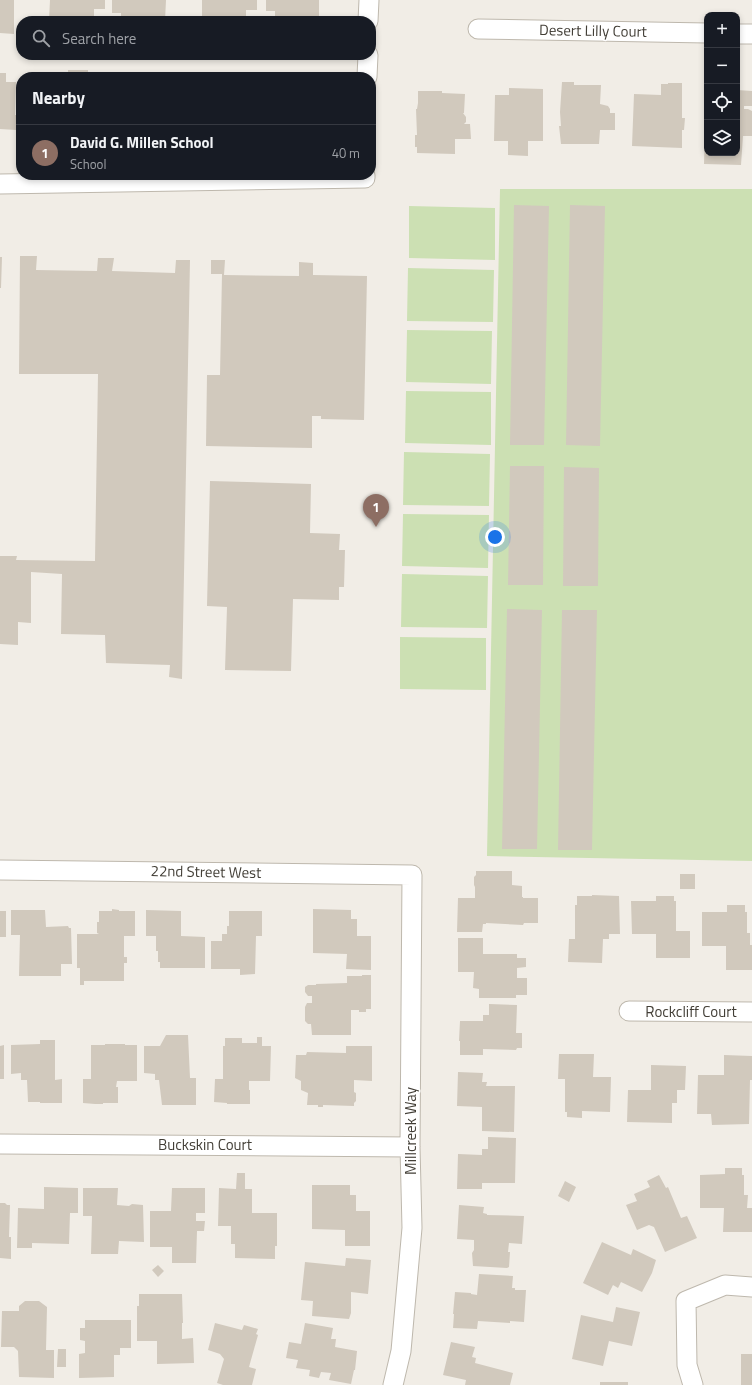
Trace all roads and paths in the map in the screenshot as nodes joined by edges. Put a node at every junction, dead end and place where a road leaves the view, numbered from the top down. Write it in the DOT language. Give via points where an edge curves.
graph roads {
  1 [pos="369,0"];
  2 [pos="368,16"];
  3 [pos="478,29"];
  4 [pos="704,33"];
  5 [pos="740,34"];
  6 [pos="752,34"];
  7 [pos="368,60"];
  8 [pos="367,72"];
  9 [pos="182,180"];
  10 [pos="0,184"];
  11 [pos="0,870"];
  12 [pos="412,875"];
  13 [pos="629,1012"];
  14 [pos="752,1012"];
  15 [pos="0,1144"];
  16 [pos="410,1147"];
  17 [pos="752,1287"];
  18 [pos="393,1385"];
  19 [pos="693,1385"];
  1 -- 2 [label="street"];
  3 -- 4 [label="street, Desert Lilly Court"];
  5 -- 6 [label="street"];
  7 -- 8 [label="street"];
  9 -- 10 [label="street"];
  11 -- 12 [label="street, 22nd Street West"];
  12 -- 16 [label="street, Millcreek Way"];
  13 -- 14 [label="street, Rockcliff Court"];
  15 -- 16 [label="street, Buckskin Court"];
  16 -- 18 [label="street, Millcreek Way" via="412,1228 401,1351"];
  17 -- 19 [label="street" via="725,1285 686,1300 687,1365"];
}
